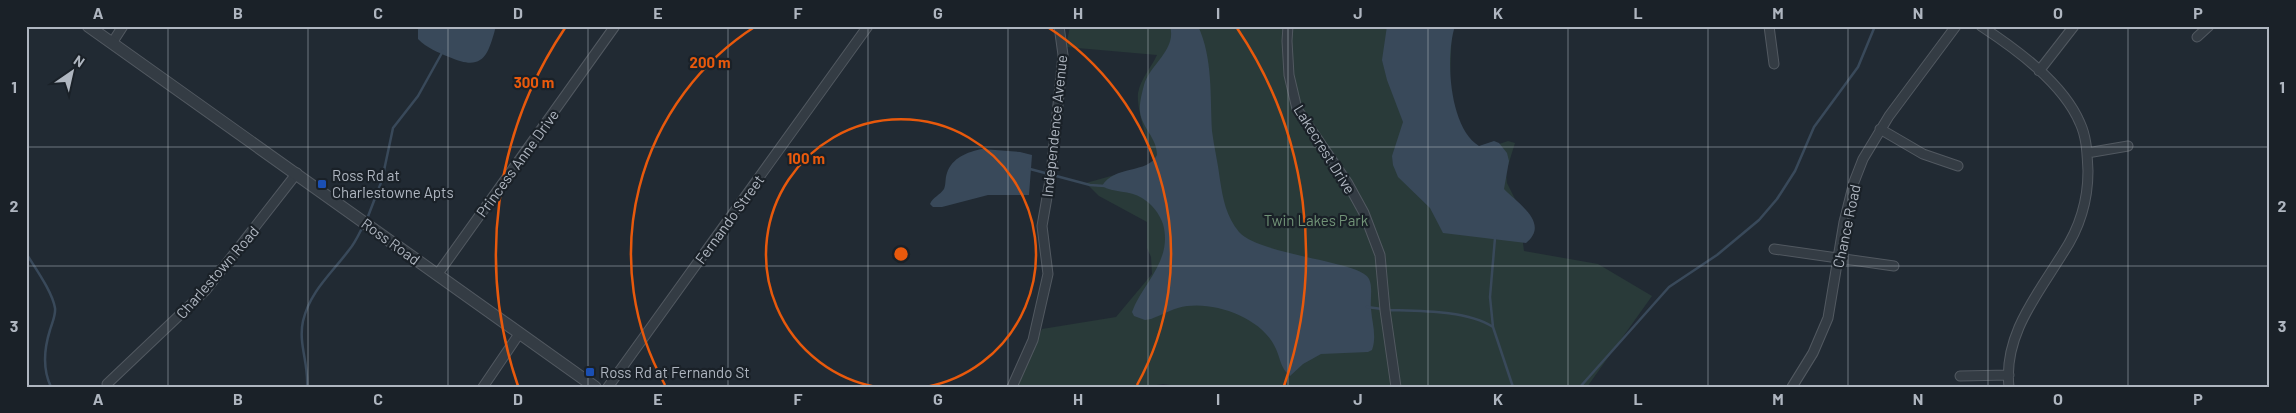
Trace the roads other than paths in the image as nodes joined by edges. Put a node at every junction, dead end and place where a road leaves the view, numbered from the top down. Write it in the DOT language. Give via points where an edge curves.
graph roads {
  1 [pos="88,26"];
  2 [pos="124,26"];
  3 [pos="615,26"];
  4 [pos="868,26"];
  5 [pos="1059,26"];
  6 [pos="1288,26"];
  7 [pos="1769,26"];
  8 [pos="1956,26"];
  9 [pos="1981,26"];
  10 [pos="2074,26"];
  11 [pos="2209,26"];
  12 [pos="2197,37"];
  13 [pos="112,43"];
  14 [pos="1774,64"];
  15 [pos="2039,71"];
  16 [pos="1880,129"];
  17 [pos="2128,146"];
  18 [pos="2087,153"];
  19 [pos="1958,166"];
  20 [pos="296,173"];
  21 [pos="1774,248"];
  22 [pos="1838,258"];
  23 [pos="1894,266"];
  24 [pos="437,275"];
  25 [pos="519,334"];
  26 [pos="2009,375"];
  27 [pos="1960,376"];
  28 [pos="107,384"];
  29 [pos="483,387"];
  30 [pos="596,387"];
  31 [pos="608,387"];
  32 [pos="1012,387"];
  33 [pos="1396,387"];
  34 [pos="1792,387"];
  35 [pos="2009,387"];
  1 -- 13 [label="street, Ross Road"];
  2 -- 13 [label="street"];
  3 -- 24 [label="street, Princess Anne Drive"];
  4 -- 31 [label="street, Fernando Street"];
  5 -- 32 [label="street, Independence Avenue" via="1063,55 1051,174 1042,226 1048,274 1033,340"];
  6 -- 33 [label="street, Lakecrest Drive" via="1289,75 1297,109 1364,212 1380,255"];
  7 -- 14 [label="street"];
  8 -- 16 [label="street, Chance Road"];
  9 -- 15 [label="street" via="2014,48"];
  10 -- 15 [label="street"];
  11 -- 12 [label="street"];
  13 -- 20 [label="street, Ross Road"];
  15 -- 18 [label="street" via="2076,114"];
  16 -- 19 [label="street" via="1924,154"];
  16 -- 22 [label="street, Chance Road" via="1854,182"];
  17 -- 18 [label="street"];
  18 -- 26 [label="street" via="2087,192 2080,217 2064,252 2020,324 2011,351"];
  20 -- 24 [label="street, Ross Road"];
  20 -- 28 [label="street, Charlestown Road" via="204,291"];
  21 -- 22 [label="street"];
  22 -- 23 [label="street"];
  22 -- 34 [label="street, Chance Road" via="1828,318 1817,346"];
  24 -- 25 [label="street, Ross Road"];
  25 -- 29 [label="street"];
  25 -- 30 [label="street, Ross Road"];
  26 -- 27 [label="street"];
  26 -- 35 [label="street"];
}
